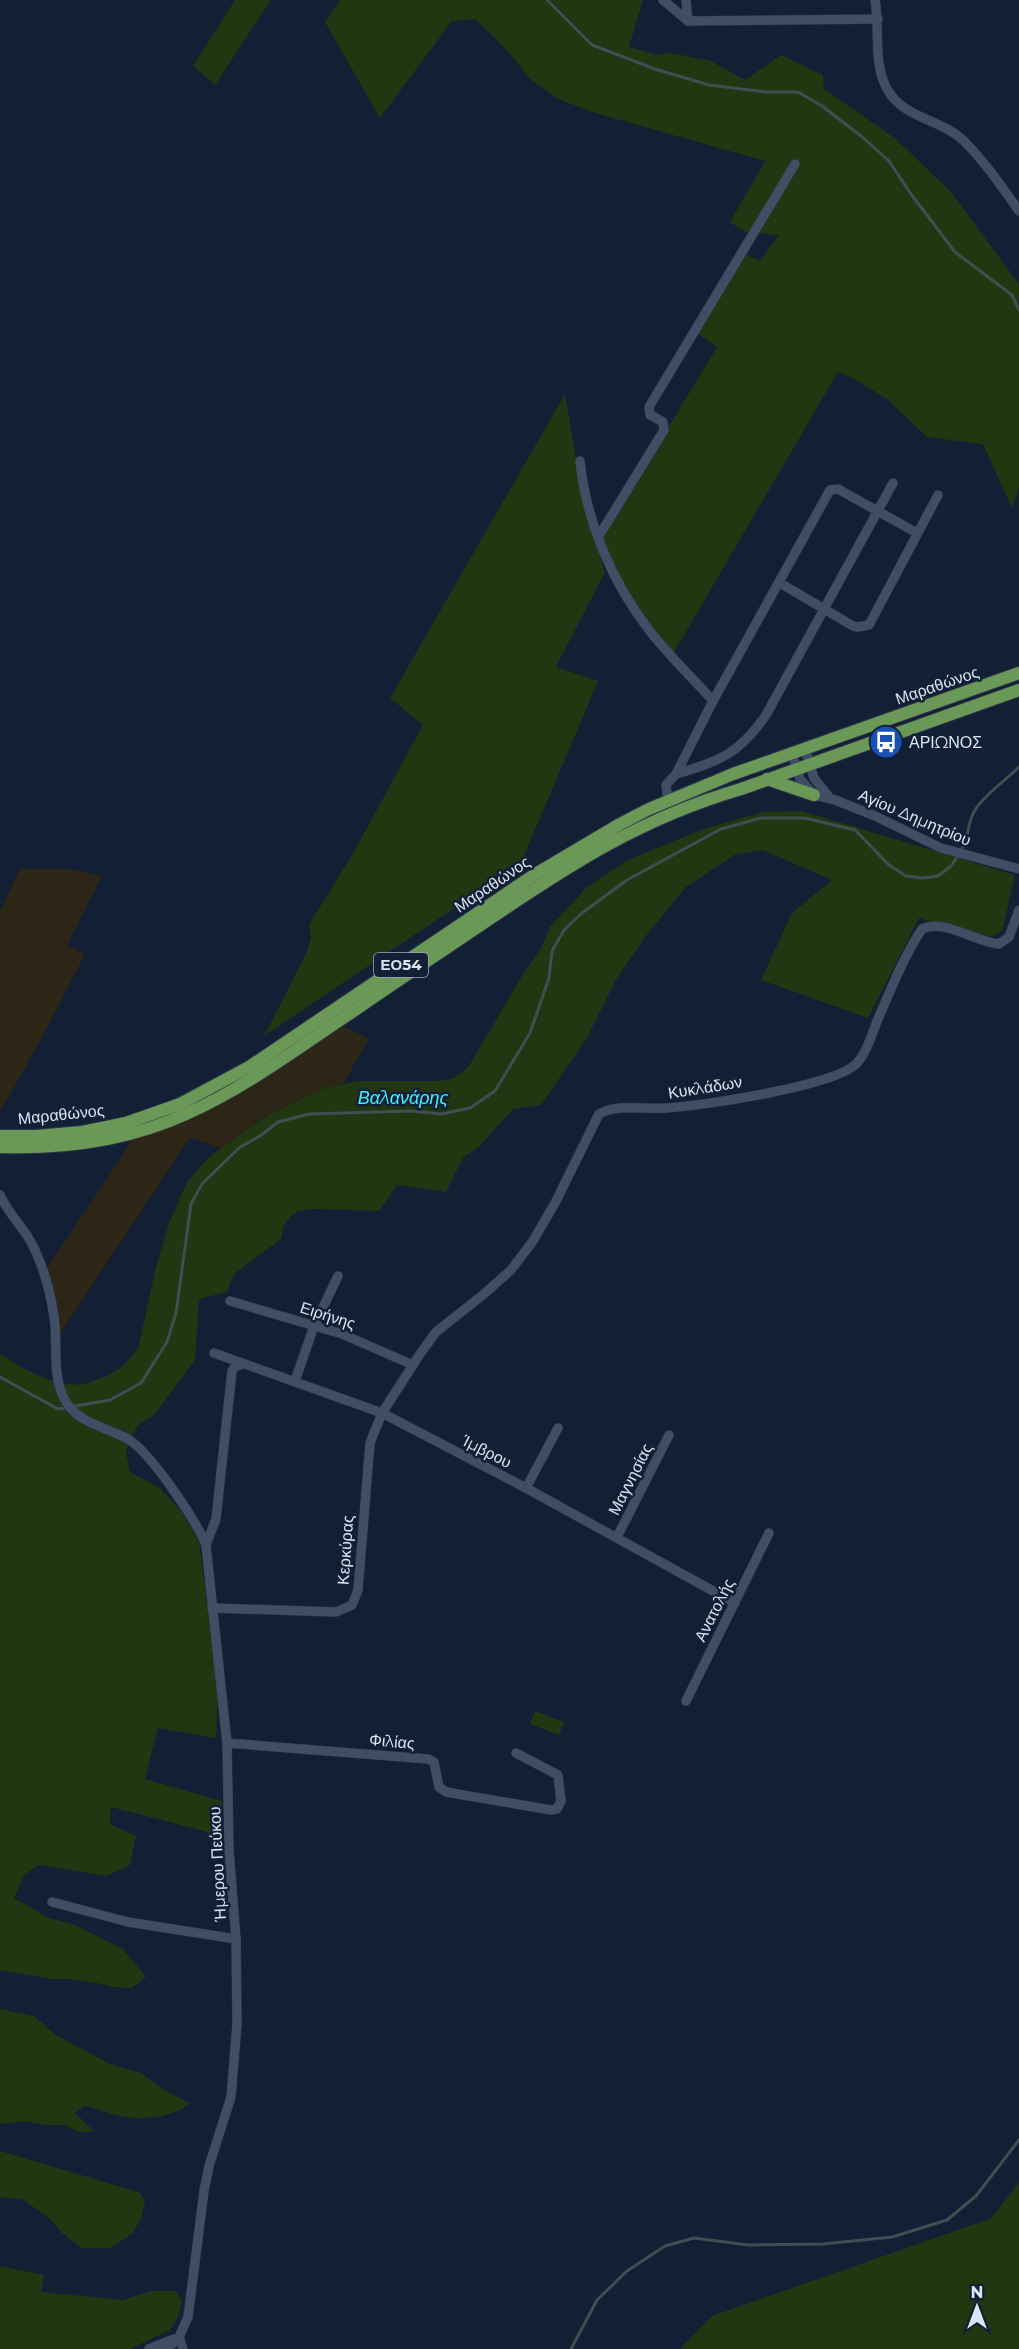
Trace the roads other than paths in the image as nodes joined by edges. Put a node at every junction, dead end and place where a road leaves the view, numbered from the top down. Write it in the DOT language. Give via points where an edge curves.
graph roads {
  1 [pos="663,0"];
  2 [pos="672,0"];
  3 [pos="686,0"];
  4 [pos="875,0"];
  5 [pos="878,19"];
  6 [pos="688,21"];
  7 [pos="795,164"];
  8 [pos="1019,211"];
  9 [pos="580,461"];
  10 [pos="893,483"];
  11 [pos="938,495"];
  12 [pos="876,511"];
  13 [pos="917,533"];
  14 [pos="599,536"];
  15 [pos="780,583"];
  16 [pos="825,610"];
  17 [pos="1019,673"];
  18 [pos="1019,690"];
  19 [pos="713,701"];
  20 [pos="805,749"];
  21 [pos="792,754"];
  22 [pos="809,765"];
  23 [pos="796,769"];
  24 [pos="676,774"];
  25 [pos="767,779"];
  26 [pos="814,795"];
  27 [pos="835,800"];
  28 [pos="668,801"];
  29 [pos="1019,869"];
  30 [pos="1019,910"];
  31 [pos="0,1136"];
  32 [pos="0,1147"];
  33 [pos="0,1195"];
  34 [pos="338,1276"];
  35 [pos="230,1301"];
  36 [pos="314,1326"];
  37 [pos="214,1353"];
  38 [pos="242,1364"];
  39 [pos="413,1365"];
  40 [pos="295,1381"];
  41 [pos="382,1413"];
  42 [pos="558,1428"];
  43 [pos="669,1435"];
  44 [pos="526,1488"];
  45 [pos="769,1533"];
  46 [pos="617,1538"];
  47 [pos="206,1545"];
  48 [pos="735,1603"];
  49 [pos="212,1608"];
  50 [pos="686,1701"];
  51 [pos="227,1743"];
  52 [pos="516,1753"];
  53 [pos="52,1902"];
  54 [pos="236,1939"];
  55 [pos="178,2337"];
  56 [pos="149,2349"];
  57 [pos="167,2349"];
  58 [pos="183,2349"];
  1 -- 6 [label="street"];
  2 -- 6 [label="street"];
  3 -- 6 [label="street"];
  4 -- 5 [label="street"];
  5 -- 6 [label="street"];
  5 -- 8 [label="street" via="879,66 894,100 909,113 940,125 963,140"];
  7 -- 14 [label="street" via="649,407 650,415 663,422 664,430"];
  9 -- 14 [label="street" via="582,486"];
  10 -- 12 [label="street"];
  11 -- 13 [label="street"];
  12 -- 13 [label="street"];
  12 -- 15 [label="street" via="838,489 830,490"];
  12 -- 16 [label="street"];
  13 -- 16 [label="street" via="869,625 853,626"];
  14 -- 19 [label="street" via="614,574 642,620"];
  15 -- 16 [label="street"];
  15 -- 19 [label="street"];
  16 -- 24 [label="street" via="753,734 723,758"];
  17 -- 20 [label="main road, Μαραθώνος / ΕΟ54"];
  18 -- 22 [label="main road, Μαραθώνος / ΕΟ54"];
  19 -- 24 [label="street"];
  20 -- 21 [label="main road, Μαραθώνος / ΕΟ54"];
  20 -- 22 [label="street, Αγίου Δημητρίου"];
  21 -- 23 [label="street"];
  21 -- 28 [label="main road, Μαραθώνος / ΕΟ54"];
  22 -- 23 [label="main road, Μαραθώνος / ΕΟ54"];
  22 -- 27 [label="street, Αγίου Δημητρίου" via="818,784"];
  23 -- 25 [label="main road, Μαραθώνος / ΕΟ54"];
  23 -- 26 [label="street"];
  24 -- 28 [label="street" via="666,785"];
  25 -- 26 [label="main road"];
  25 -- 32 [label="main road, Μαραθώνος / ΕΟ54" via="681,807 598,848 254,1077 205,1105 147,1128 104,1139"];
  26 -- 27 [label="street, Αγίου Δημητρίου"];
  27 -- 29 [label="street, Αγίου Δημητρίου" via="947,850"];
  28 -- 31 [label="main road, Μαραθώνος / ΕΟ54" via="547,866 255,1063 201,1095 144,1118 101,1128"];
  30 -- 39 [label="street, Κυκλάδων" via="1009,937 999,944 936,925 922,929 863,1054 844,1072 794,1088 699,1105 612,1109 599,1114 533,1241 511,1270 436,1332"];
  33 -- 47 [label="street, Ήμερου Πεύκου" via="40,1265 53,1310 58,1375 65,1400 76,1413 140,1449 188,1511"];
  34 -- 36 [label="street"];
  35 -- 36 [label="street, Ειρήνης"];
  36 -- 39 [label="street, Ειρήνης"];
  36 -- 40 [label="street"];
  37 -- 38 [label="street, Ίμβρου"];
  38 -- 40 [label="street, Ίμβρου"];
  38 -- 47 [label="street" via="232,1371 216,1520"];
  39 -- 41 [label="street, Κερκύρας"];
  40 -- 41 [label="street, Ίμβρου"];
  41 -- 44 [label="street, Ίμβρου"];
  41 -- 49 [label="street, Κερκύρας" via="370,1443 358,1590 352,1605 336,1612"];
  42 -- 44 [label="street"];
  43 -- 46 [label="street, Μαγνησίας"];
  44 -- 46 [label="street, Ίμβρου"];
  45 -- 48 [label="street, Ανατολής"];
  46 -- 48 [label="street, Ίμβρου"];
  47 -- 49 [label="street, Ήμερου Πεύκου"];
  48 -- 50 [label="street, Ανατολής"];
  49 -- 51 [label="street, Ήμερου Πεύκου"];
  51 -- 52 [label="street, Φιλίας" via="428,1759 434,1762 439,1787 446,1792 557,1809 561,1801 558,1775"];
  51 -- 54 [label="street, Ήμερου Πεύκου"];
  53 -- 54 [label="street" via="128,1922"];
  54 -- 55 [label="street, Ήμερου Πεύκου" via="237,2024 232,2088 209,2166 191,2301"];
  55 -- 56 [label="street"];
  55 -- 57 [label="street, Ήμερου Πεύκου"];
  55 -- 58 [label="street"];
}
